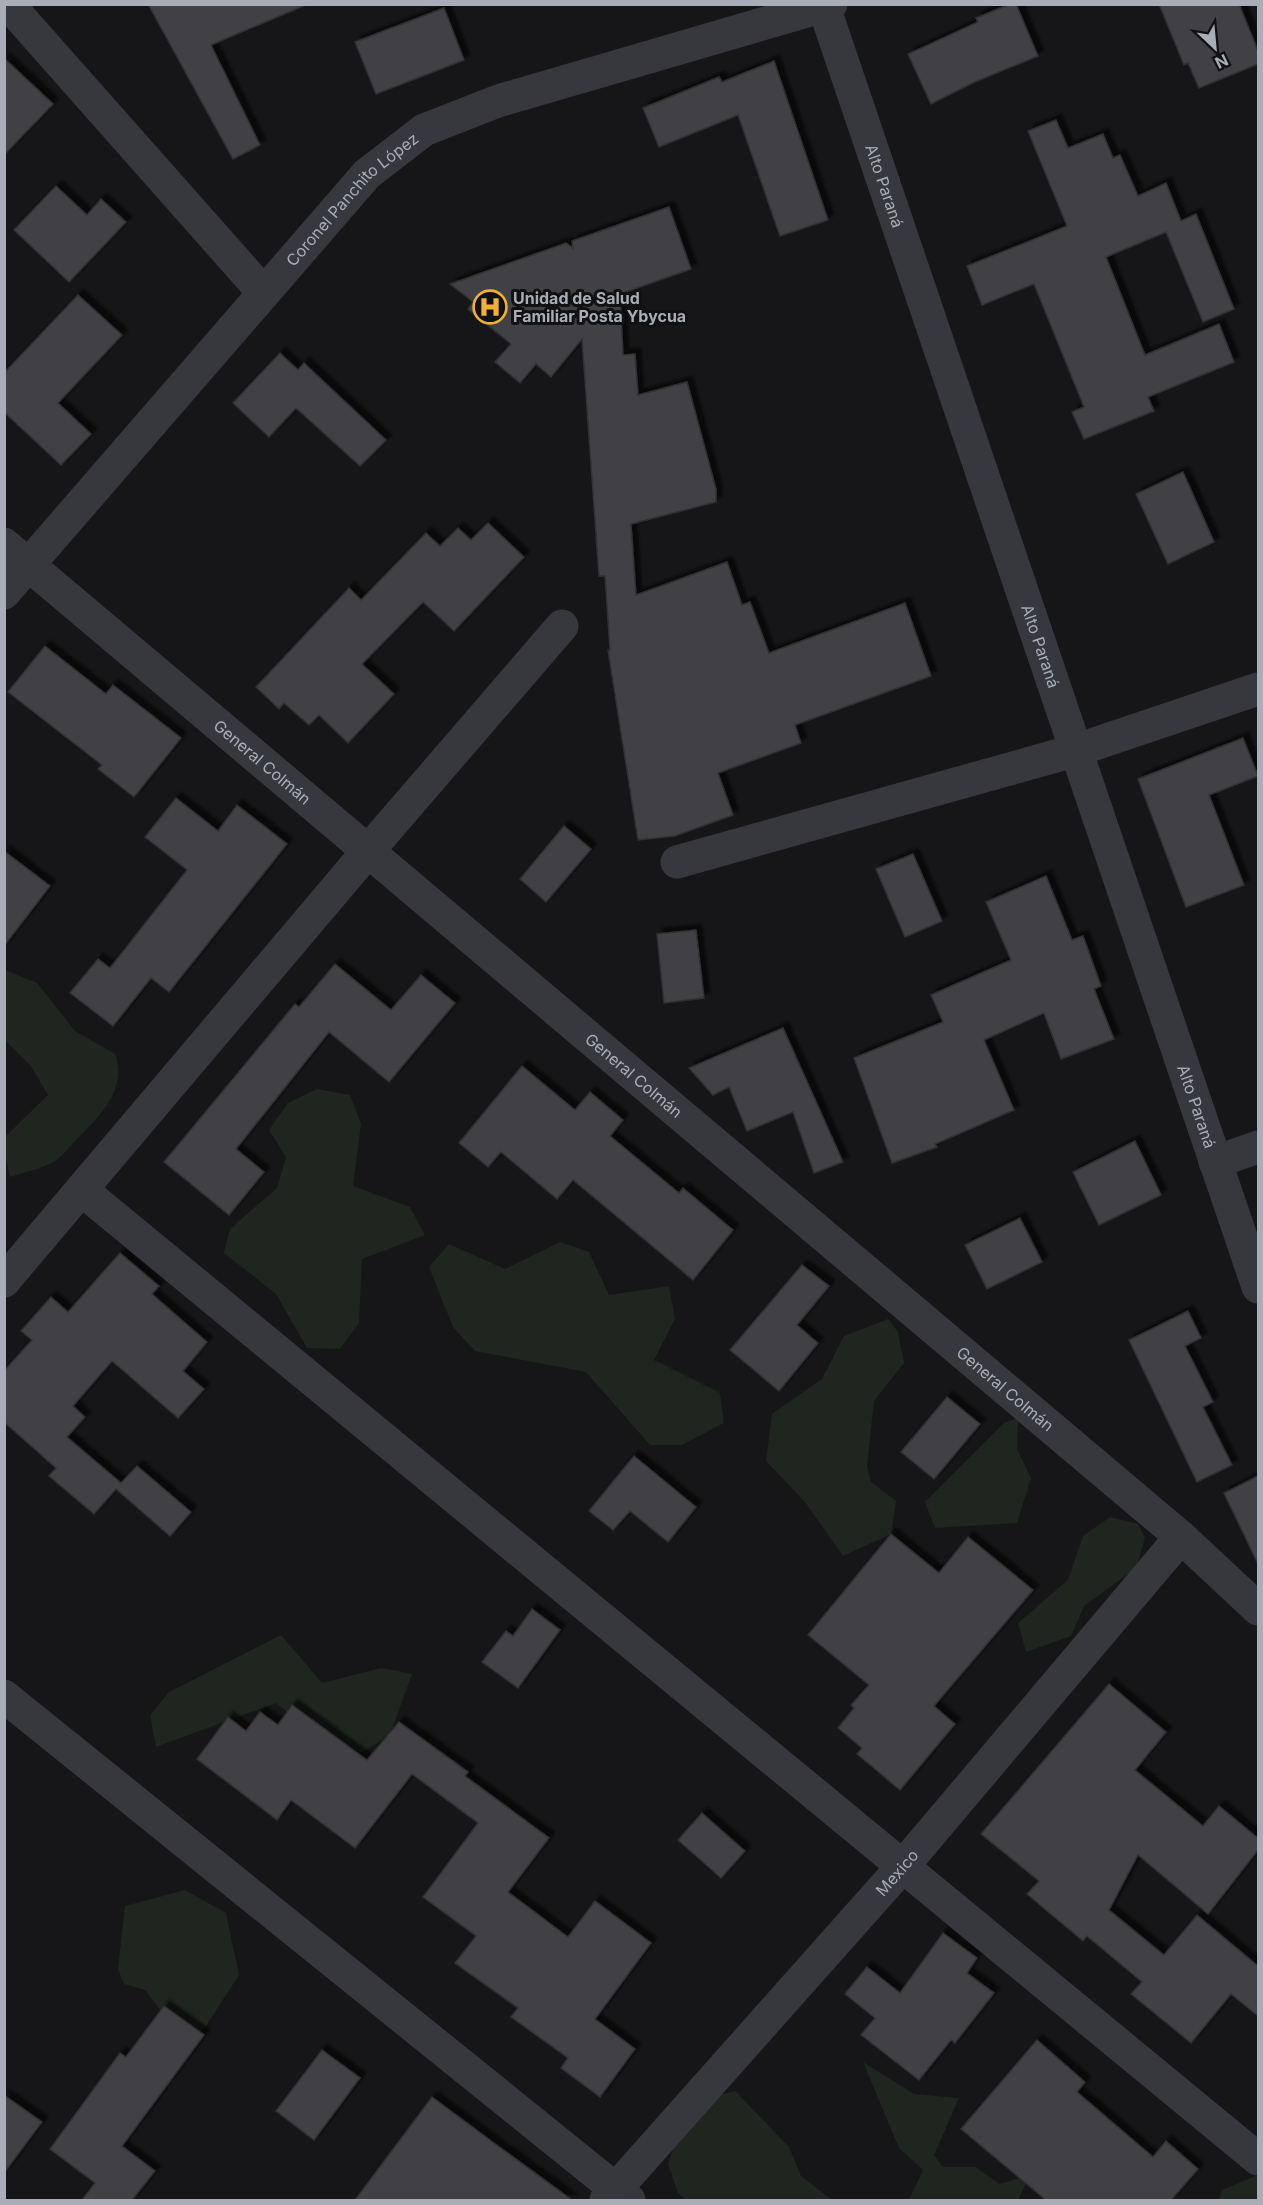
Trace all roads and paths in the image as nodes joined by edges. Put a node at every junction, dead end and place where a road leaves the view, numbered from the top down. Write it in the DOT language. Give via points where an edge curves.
graph roads {
  1 [pos="8,4"];
  2 [pos="826,5"];
  3 [pos="263,292"];
  4 [pos="4,543"];
  5 [pos="28,565"];
  6 [pos="4,593"];
  7 [pos="562,626"];
  8 [pos="1258,689"];
  9 [pos="1077,750"];
  10 [pos="368,851"];
  11 [pos="677,862"];
  12 [pos="1258,1147"];
  13 [pos="1215,1162"];
  14 [pos="83,1191"];
  15 [pos="4,1281"];
  16 [pos="1258,1287"];
  17 [pos="1181,1537"];
  18 [pos="1258,1609"];
  19 [pos="4,1696"];
  20 [pos="903,1866"];
  21 [pos="1258,2159"];
  22 [pos="617,2197"];
  1 -- 3 [label="street"];
  2 -- 3 [label="street, Coronel Panchito López" via="498,101 424,129 367,174"];
  2 -- 9 [label="street, Alto Paraná"];
  3 -- 5 [label="street, Coronel Panchito López"];
  4 -- 5 [label="street, General Colmán"];
  5 -- 6 [label="street, Coronel Panchito López"];
  5 -- 10 [label="street, General Colmán"];
  7 -- 10 [label="street"];
  8 -- 9 [label="street"];
  9 -- 11 [label="street"];
  9 -- 13 [label="street, Alto Paraná"];
  10 -- 14 [label="street"];
  10 -- 17 [label="street, General Colmán"];
  12 -- 13 [label="street"];
  13 -- 16 [label="street, Alto Paraná"];
  14 -- 15 [label="street"];
  14 -- 20 [label="street"];
  17 -- 18 [label="street, General Colmán"];
  17 -- 20 [label="street, Mexico"];
  19 -- 22 [label="street"];
  20 -- 21 [label="street"];
  20 -- 22 [label="street, Mexico"];
}
